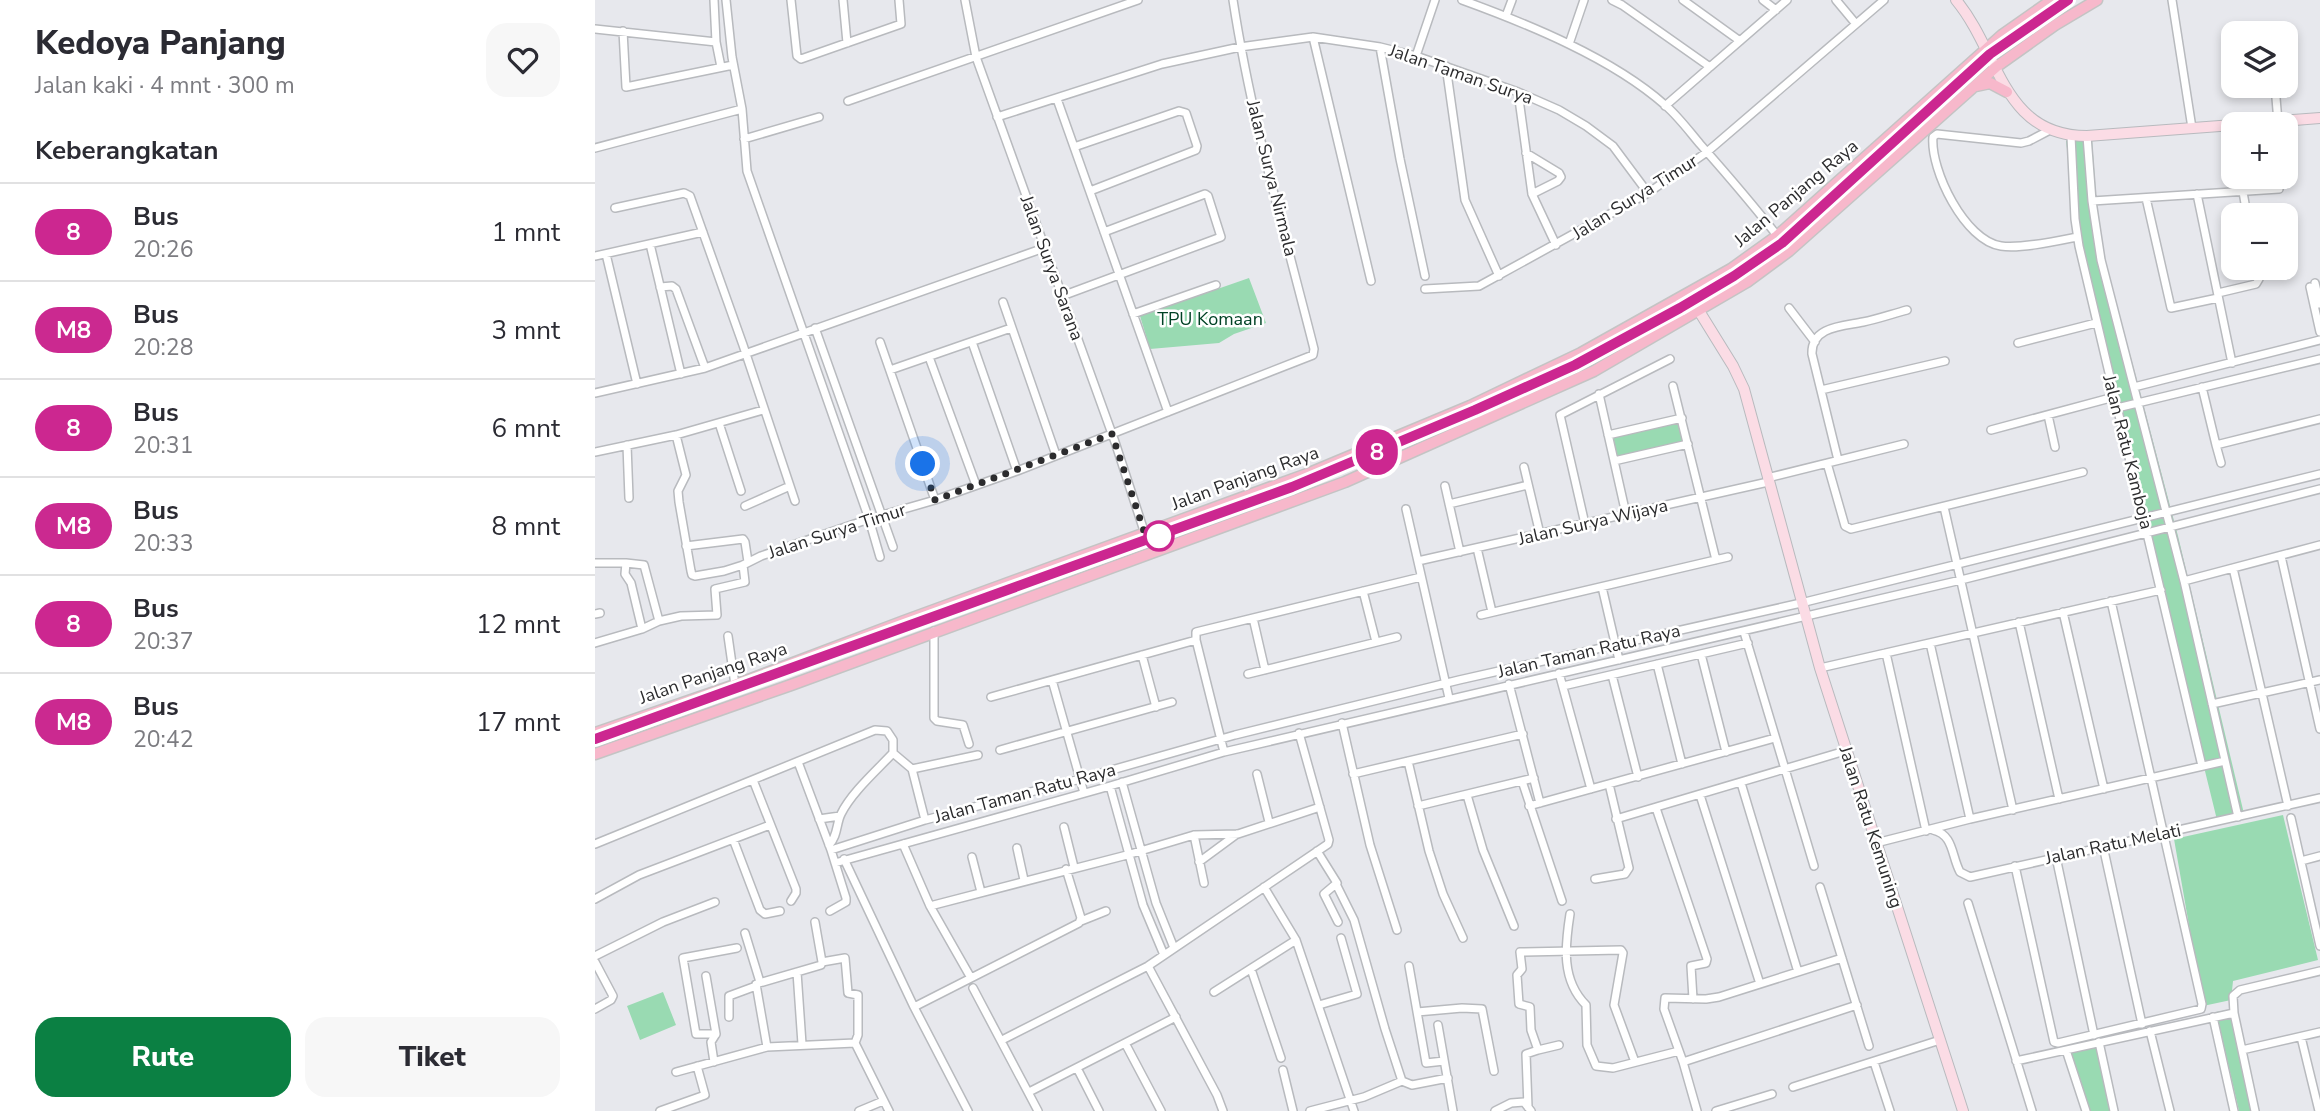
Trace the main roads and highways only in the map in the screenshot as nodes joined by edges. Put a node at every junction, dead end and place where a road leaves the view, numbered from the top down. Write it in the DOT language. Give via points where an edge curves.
graph roads {
  1 [pos="2052,0"];
  2 [pos="2097,0"];
  3 [pos="1973,87"];
  4 [pos="2007,92"];
  5 [pos="1425,425"];
  6 [pos="1403,435"];
  7 [pos="1430,443"];
  8 [pos="1410,453"];
  9 [pos="730,687"];
  10 [pos="706,695"];
  11 [pos="734,705"];
  12 [pos="713,712"];
  13 [pos="595,733"];
  14 [pos="595,754"];
  1 -- 5 [label="main road, Jalan Panjang Raya" via="2002,35 1777,236 1731,270 1581,353"];
  2 -- 3 [label="main road, Jalan Panjang Raya" via="2055,25"];
  3 -- 4 [label="main road" via="1990,83"];
  3 -- 7 [label="main road, Jalan Panjang Raya" via="1789,251 1747,282 1594,371"];
  5 -- 6 [label="main road, Jalan Panjang Raya"];
  5 -- 7 [label="main road" via="1423,432"];
  6 -- 8 [label="main road" via="1410,440"];
  6 -- 9 [label="main road, Jalan Panjang Raya"];
  7 -- 8 [label="main road, Jalan Panjang Raya"];
  8 -- 11 [label="main road, Jalan Panjang Raya" via="1345,482"];
  9 -- 10 [label="main road, Jalan Panjang Raya"];
  9 -- 11 [label="main road"];
  10 -- 12 [label="main road"];
  10 -- 13 [label="main road, Jalan Panjang Raya"];
  11 -- 12 [label="main road, Jalan Panjang Raya"];
  12 -- 14 [label="main road, Jalan Panjang Raya"];
}
